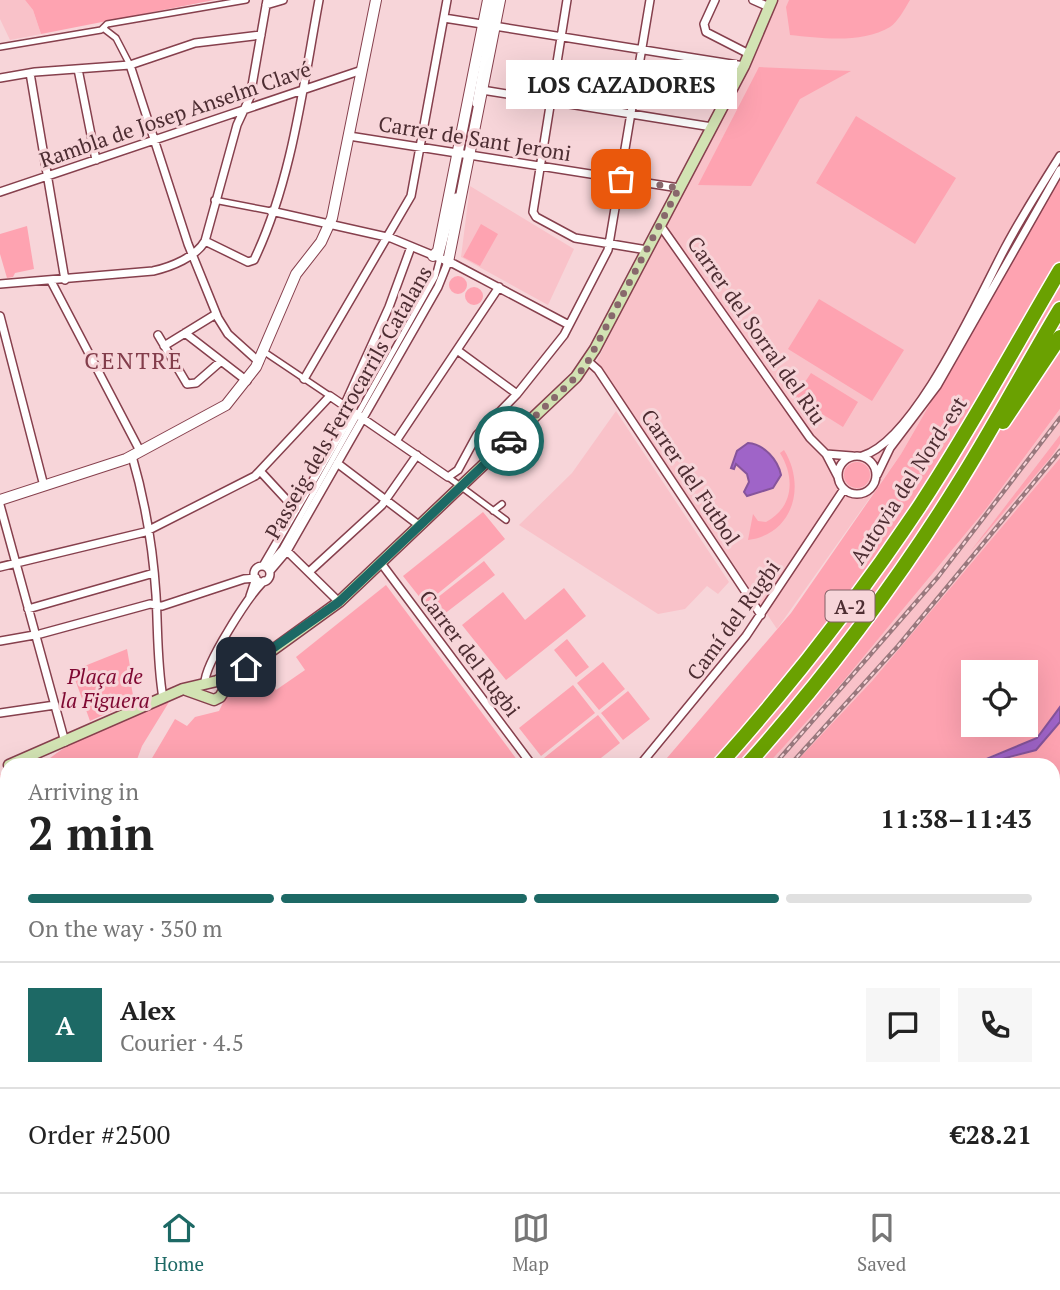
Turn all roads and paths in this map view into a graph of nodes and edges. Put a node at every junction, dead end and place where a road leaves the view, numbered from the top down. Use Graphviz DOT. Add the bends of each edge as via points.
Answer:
graph roads {
  1 [pos="246,0"];
  2 [pos="283,0"];
  3 [pos="319,0"];
  4 [pos="376,0"];
  5 [pos="447,0"];
  6 [pos="488,0"];
  7 [pos="494,0"];
  8 [pos="500,0"];
  9 [pos="567,0"];
  10 [pos="650,0"];
  11 [pos="715,0"];
  12 [pos="753,0"];
  13 [pos="267,2"];
  14 [pos="771,3"];
  15 [pos="444,18"];
  16 [pos="489,26"];
  17 [pos="103,28"];
  18 [pos="261,35"];
  19 [pos="561,37"];
  20 [pos="0,47"];
  21 [pos="642,50"];
  22 [pos="749,54"];
  23 [pos="130,65"];
  24 [pos="744,66"];
  25 [pos="78,69"];
  26 [pos="362,69"];
  27 [pos="30,73"];
  28 [pos="0,78"];
  29 [pos="302,90"];
  30 [pos="482,90"];
  31 [pos="551,101"];
  32 [pos="244,109"];
  33 [pos="631,114"];
  34 [pos="712,127"];
  35 [pos="349,136"];
  36 [pos="155,140"];
  37 [pos="420,147"];
  38 [pos="464,154"];
  39 [pos="1060,156"];
  40 [pos="96,160"];
  41 [pos="540,166"];
  42 [pos="1060,170"];
  43 [pos="49,176"];
  44 [pos="621,179"];
  45 [pos="679,188"];
  46 [pos="0,192"];
  47 [pos="214,200"];
  48 [pos="271,211"];
  49 [pos="330,223"];
  50 [pos="660,225"];
  51 [pos="387,237"];
  52 [pos="205,241"];
  53 [pos="610,244"];
  54 [pos="411,247"];
  55 [pos="647,250"];
  56 [pos="192,254"];
  57 [pos="441,259"];
  58 [pos="1060,268"];
  59 [pos="65,280"];
  60 [pos="51,281"];
  61 [pos="0,284"];
  62 [pos="499,288"];
  63 [pos="1060,309"];
  64 [pos="216,314"];
  65 [pos="0,316"];
  66 [pos="569,325"];
  67 [pos="185,333"];
  68 [pos="158,335"];
  69 [pos="1060,337"];
  70 [pos="164,346"];
  71 [pos="457,350"];
  72 [pos="263,351"];
  73 [pos="588,361"];
  74 [pos="220,362"];
  75 [pos="259,362"];
  76 [pos="304,379"];
  77 [pos="247,381"];
  78 [pos="517,394"];
  79 [pos="330,397"];
  80 [pos="344,406"];
  81 [pos="358,415"];
  82 [pos="396,441"];
  83 [pos="136,454"];
  84 [pos="826,454"];
  85 [pos="417,455"];
  86 [pos="853,456"];
  87 [pos="862,456"];
  88 [pos="337,463"];
  89 [pos="458,470"];
  90 [pos="260,471"];
  91 [pos="877,475"];
  92 [pos="963,476"];
  93 [pos="448,477"];
  94 [pos="472,477"];
  95 [pos="838,477"];
  96 [pos="44,486"];
  97 [pos="461,487"];
  98 [pos="844,489"];
  99 [pos="386,499"];
  100 [pos="0,502"];
  101 [pos="502,504"];
  102 [pos="296,510"];
  103 [pos="494,512"];
  104 [pos="506,520"];
  105 [pos="420,526"];
  106 [pos="149,529"];
  107 [pos="287,551"];
  108 [pos="16,563"];
  109 [pos="381,563"];
  110 [pos="0,567"];
  111 [pos="267,568"];
  112 [pos="309,572"];
  113 [pos="154,573"];
  114 [pos="260,580"];
  115 [pos="339,602"];
  116 [pos="156,605"];
  117 [pos="28,610"];
  118 [pos="761,615"];
  119 [pos="35,635"];
  120 [pos="0,641"];
  121 [pos="211,686"];
  122 [pos="163,698"];
  123 [pos="55,705"];
  124 [pos="0,713"];
  125 [pos="65,742"];
  126 [pos="25,758"];
  127 [pos="527,758"];
  128 [pos="646,758"];
  129 [pos="725,758"];
  130 [pos="753,758"];
  1 -- 17 [label="street" via="146,16"];
  2 -- 13 [label="street"];
  3 -- 29 [label="street"];
  4 -- 26 [label="street"];
  5 -- 15 [label="street"];
  6 -- 16 [label="street, Passeig dels Ferrocarrils Catalans"];
  7 -- 16 [label="street, Passeig dels Ferrocarrils Catalans"];
  8 -- 16 [label="street, Passeig dels Ferrocarrils Catalans"];
  9 -- 19 [label="street"];
  10 -- 21 [label="street"];
  11 -- 22 [label="street" via="704,26 706,32"];
  12 -- 14 [label="street"];
  13 -- 18 [label="street"];
  14 -- 22 [label="main road"];
  15 -- 16 [label="street"];
  15 -- 37 [label="street"];
  16 -- 19 [label="street"];
  16 -- 30 [label="street, Passeig dels Ferrocarrils Catalans"];
  16 -- 38 [label="street, Passeig dels Ferrocarrils Catalans"];
  17 -- 20 [label="street"];
  17 -- 23 [label="street" via="116,38"];
  18 -- 23 [label="street" via="208,40"];
  18 -- 32 [label="street"];
  19 -- 21 [label="street"];
  19 -- 31 [label="street"];
  21 -- 24 [label="street"];
  21 -- 33 [label="street"];
  22 -- 24 [label="main road"];
  23 -- 25 [label="street"];
  23 -- 36 [label="street"];
  24 -- 34 [label="main road"];
  25 -- 27 [label="street"];
  25 -- 40 [label="street"];
  26 -- 29 [label="street, Rambla de Josep Anselm Clavé"];
  26 -- 35 [label="street"];
  27 -- 28 [label="street"];
  27 -- 43 [label="street"];
  29 -- 32 [label="street, Rambla de Josep Anselm Clavé"];
  29 -- 48 [label="street"];
  30 -- 31 [label="street"];
  30 -- 38 [label="street, Passeig dels Ferrocarrils Catalans"];
  31 -- 33 [label="street"];
  31 -- 41 [label="street"];
  32 -- 36 [label="street, Rambla de Josep Anselm Clavé"];
  32 -- 47 [label="street"];
  33 -- 34 [label="street"];
  33 -- 44 [label="street"];
  34 -- 45 [label="main road"];
  35 -- 37 [label="street, Carrer de Sant Jeroni"];
  35 -- 49 [label="street"];
  36 -- 40 [label="street, Rambla de Josep Anselm Clavé"];
  36 -- 56 [label="street"];
  37 -- 38 [label="street, Carrer de Sant Jeroni"];
  37 -- 51 [label="street" via="411,195"];
  38 -- 41 [label="street, Carrer de Sant Jeroni"];
  38 -- 57 [label="street, Passeig dels Ferrocarrils Catalans"];
  38 -- 57 [label="street, Passeig dels Ferrocarrils Catalans" via="438,251"];
  39 -- 87 [label="street" via="923,397 889,440"];
  40 -- 43 [label="street, Rambla de Josep Anselm Clavé"];
  41 -- 44 [label="street, Carrer de Sant Jeroni"];
  41 -- 53 [label="street" via="536,218 575,238"];
  42 -- 91 [label="street" via="937,386 890,448"];
  43 -- 46 [label="street, Rambla de Josep Anselm Clavé"];
  43 -- 59 [label="street"];
  44 -- 45 [label="street, Carrer de Sant Jeroni"];
  44 -- 53 [label="street"];
  45 -- 50 [label="main road"];
  47 -- 48 [label="street"];
  47 -- 52 [label="street"];
  48 -- 49 [label="street"];
  48 -- 52 [label="street" via="254,260 246,261"];
  49 -- 51 [label="street"];
  49 -- 72 [label="street" via="296,274"];
  50 -- 55 [label="main road"];
  50 -- 84 [label="street, Carrer del Sorral del Riu" via="810,438"];
  51 -- 54 [label="street"];
  51 -- 76 [label="street"];
  52 -- 56 [label="street"];
  53 -- 55 [label="street"];
  53 -- 66 [label="street"];
  54 -- 57 [label="street"];
  54 -- 80 [label="street"];
  55 -- 73 [label="main road"];
  56 -- 59 [label="street" via="153,271"];
  56 -- 64 [label="street"];
  57 -- 62 [label="street"];
  57 -- 81 [label="street, Passeig dels Ferrocarrils Catalans" via="438,287"];
  58 -- 129 [label="highway, Autovia del Nord-est / A-2" via="949,458 884,558 798,674"];
  59 -- 60 [label="street"];
  60 -- 61 [label="street"];
  60 -- 83 [label="street"];
  62 -- 66 [label="street"];
  62 -- 71 [label="street"];
  63 -- 92 [label="highway, Autovia del Nord-est / A-2"];
  64 -- 67 [label="street"];
  64 -- 75 [label="street" via="228,334"];
  65 -- 96 [label="street"];
  66 -- 78 [label="street"];
  67 -- 70 [label="street"];
  67 -- 74 [label="street"];
  68 -- 70 [label="street"];
  69 -- 92 [label="highway"];
  70 -- 74 [label="street" via="189,384"];
  71 -- 78 [label="street"];
  71 -- 82 [label="street"];
  72 -- 75 [label="street"];
  72 -- 76 [label="street"];
  73 -- 94 [label="main road"];
  73 -- 118 [label="street, Carrer del Futbol"];
  74 -- 77 [label="street"];
  75 -- 77 [label="street"];
  76 -- 79 [label="street"];
  77 -- 83 [label="street" via="219,409"];
  78 -- 89 [label="street" via="477,435"];
  79 -- 80 [label="street"];
  79 -- 90 [label="street"];
  80 -- 81 [label="street"];
  81 -- 82 [label="street"];
  81 -- 88 [label="street, Passeig dels Ferrocarrils Catalans"];
  81 -- 102 [label="street, Passeig dels Ferrocarrils Catalans"];
  81 -- 111 [label="street, Passeig dels Ferrocarrils Catalans"];
  82 -- 85 [label="street"];
  83 -- 96 [label="street"];
  83 -- 106 [label="street"];
  84 -- 86 [label="street, Carrer del Sorral del Riu"];
  84 -- 95 [label="street, Carrer del Sorral del Riu"];
  85 -- 93 [label="street"];
  85 -- 99 [label="street"];
  86 -- 87 [label="street"];
  86 -- 95 [label="street" via="842,463"];
  87 -- 91 [label="street" via="873,463"];
  88 -- 99 [label="street"];
  88 -- 107 [label="street, Passeig dels Ferrocarrils Catalans"];
  89 -- 93 [label="street"];
  89 -- 94 [label="street"];
  90 -- 102 [label="street"];
  90 -- 106 [label="street"];
  91 -- 98 [label="street" via="874,485 863,493"];
  92 -- 130 [label="highway, Autovia del Nord-est / A-2" via="881,599"];
  93 -- 97 [label="street"];
  94 -- 97 [label="main road"];
  95 -- 98 [label="street"];
  96 -- 100 [label="street"];
  97 -- 103 [label="street"];
  97 -- 105 [label="main road"];
  98 -- 118 [label="street, Camí del Rugbi"];
  99 -- 105 [label="street"];
  99 -- 112 [label="street"];
  100 -- 108 [label="street"];
  101 -- 103 [label="street"];
  102 -- 111 [label="street, Passeig dels Ferrocarrils Catalans"];
  103 -- 104 [label="street"];
  105 -- 109 [label="main road"];
  106 -- 108 [label="street"];
  106 -- 113 [label="street"];
  107 -- 111 [label="street, Passeig dels Ferrocarrils Catalans"];
  107 -- 112 [label="street"];
  108 -- 110 [label="street"];
  108 -- 117 [label="street"];
  109 -- 115 [label="main road"];
  109 -- 127 [label="street, Carrer del Rugbi"];
  111 -- 114 [label="street"];
  111 -- 114 [label="street" via="256,569"];
  112 -- 115 [label="street"];
  113 -- 116 [label="street"];
  113 -- 117 [label="street"];
  114 -- 116 [label="street" via="244,579"];
  114 -- 121 [label="street" via="211,665"];
  115 -- 121 [label="main road" via="263,657"];
  116 -- 119 [label="street"];
  116 -- 122 [label="street"];
  117 -- 119 [label="street"];
  118 -- 128 [label="street, Camí del Rugbi"];
  119 -- 120 [label="street"];
  119 -- 123 [label="street"];
  121 -- 122 [label="main road" via="183,689"];
  122 -- 125 [label="main road"];
  123 -- 124 [label="street"];
  123 -- 125 [label="street"];
  125 -- 126 [label="main road"];
}
